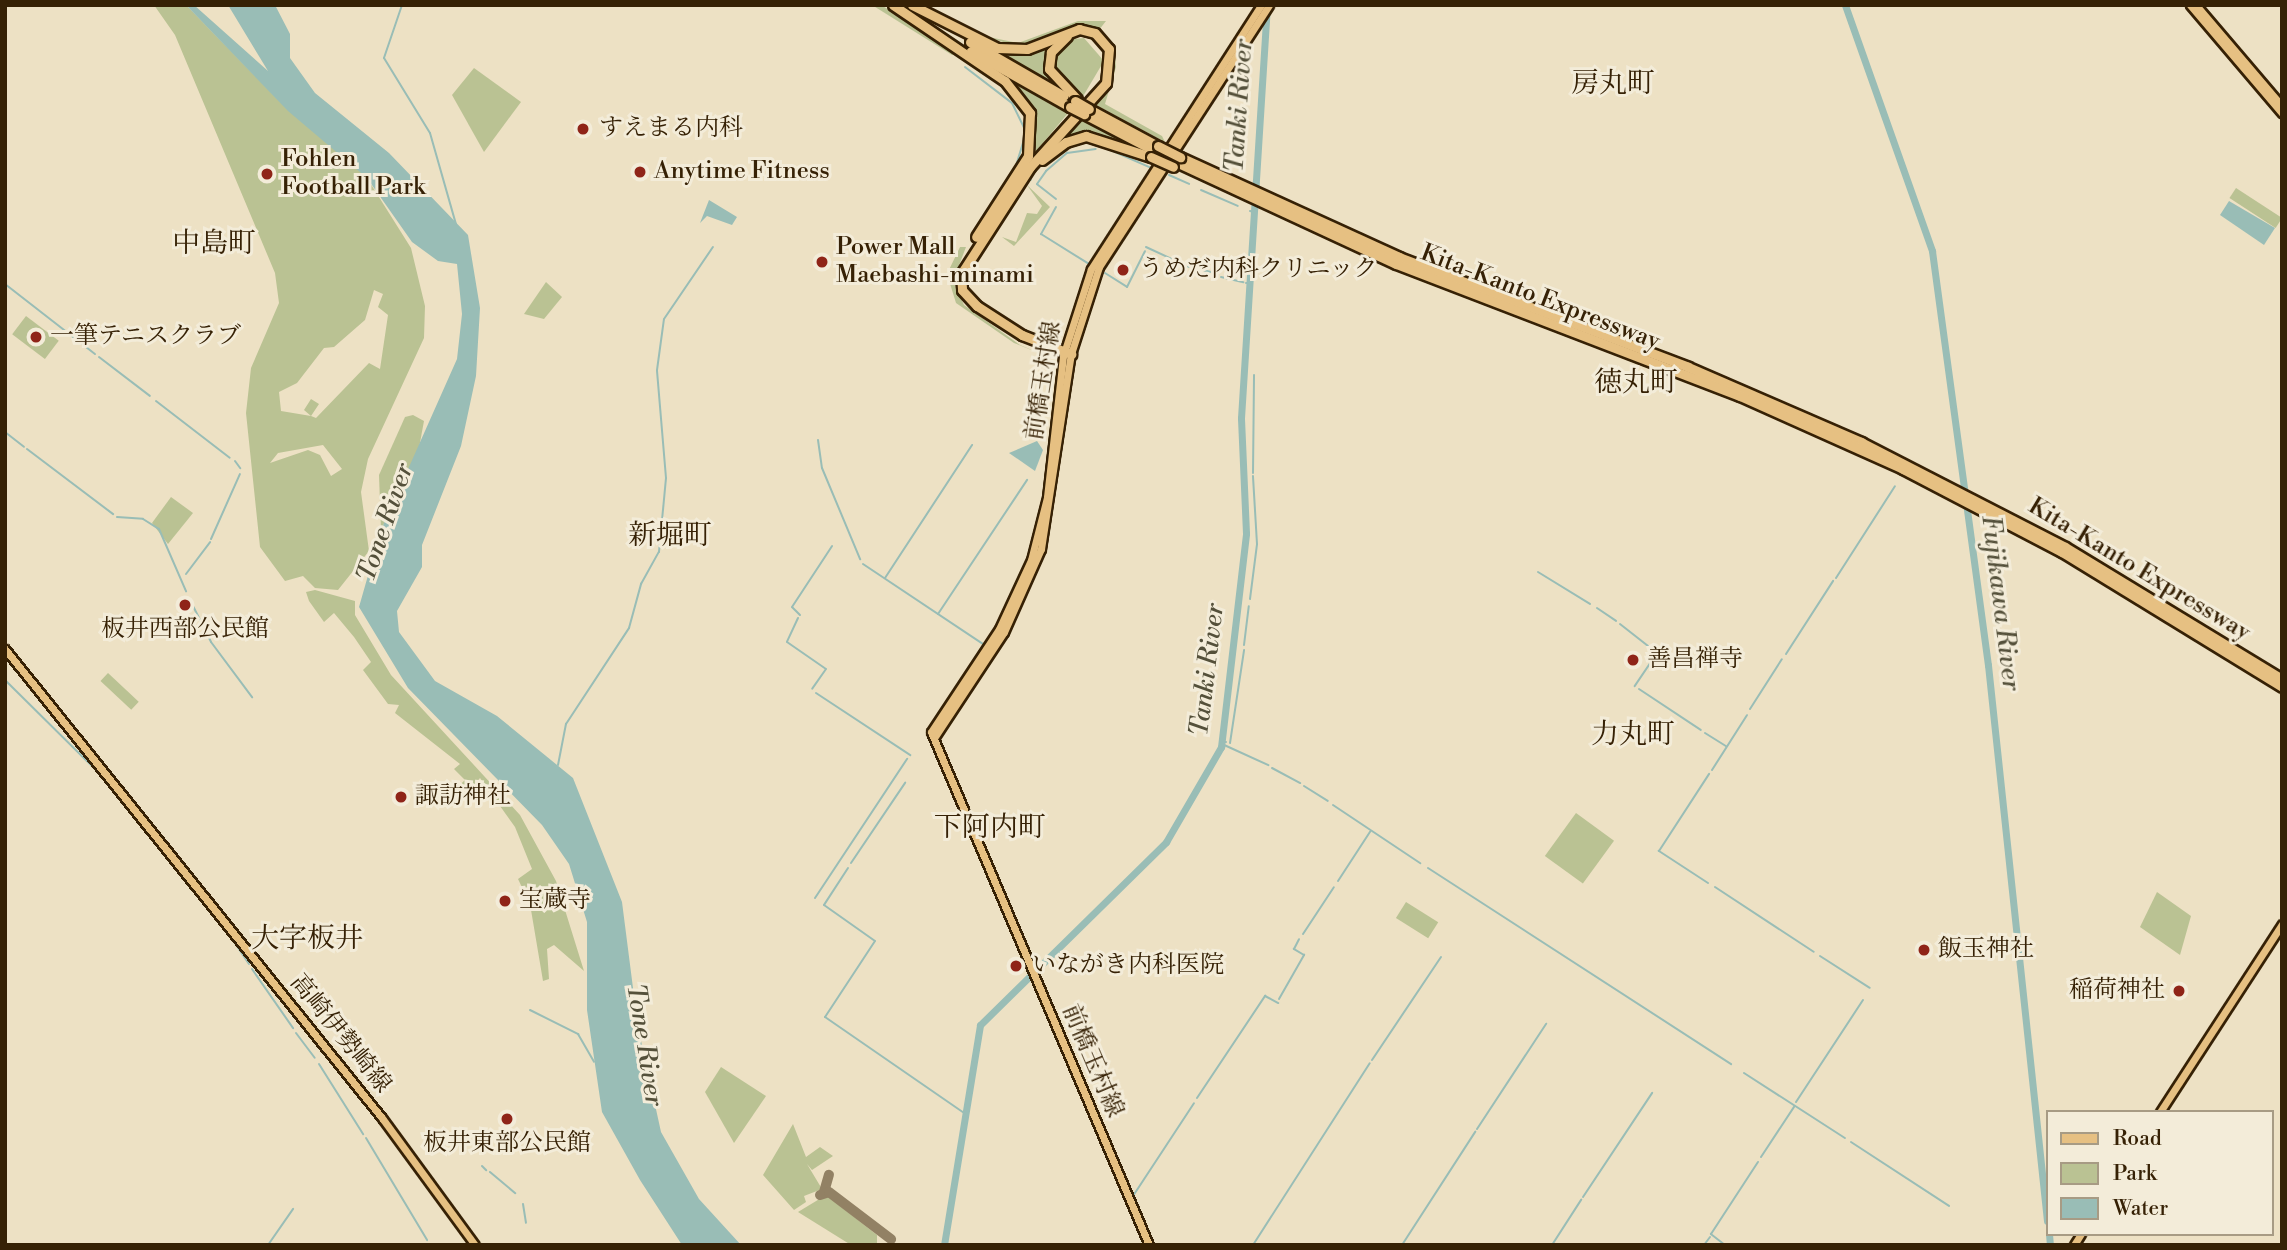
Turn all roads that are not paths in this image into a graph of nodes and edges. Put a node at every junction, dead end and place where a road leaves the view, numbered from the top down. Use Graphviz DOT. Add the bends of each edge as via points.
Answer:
graph roads {
  1 [pos="894,5"];
  2 [pos="910,5"];
  3 [pos="1269,5"];
  4 [pos="2190,5"];
  5 [pos="2196,5"];
  6 [pos="1259,8"];
  7 [pos="959,40"];
  8 [pos="976,50"];
  9 [pos="1074,102"];
  10 [pos="2282,106"];
  11 [pos="2282,113"];
  12 [pos="1155,151"];
  13 [pos="1016,183"];
  14 [pos="1066,353"];
  15 [pos="1977,503"];
  16 [pos="5,649"];
  17 [pos="2282,679"];
  18 [pos="2282,687"];
  19 [pos="2282,924"];
  20 [pos="2161,1110"];
  21 [pos="475,1245"];
  22 [pos="1149,1245"];
  1 -- 7 [label="highway"];
  2 -- 7 [label="highway"];
  3 -- 14 [label="main road, 前橋玉村線" via="1100,267"];
  4 -- 11 [label="main road"];
  5 -- 10 [label="main road"];
  6 -- 14 [label="main road, 前橋玉村線" via="1094,263"];
  7 -- 8 [label="highway"];
  7 -- 8 [label="highway"];
  8 -- 9 [label="highway"];
  8 -- 13 [label="highway" via="1013,87 1030,113 1031,148"];
  8 -- 13 [label="highway" via="1019,50 1085,29 1099,36 1111,54 1106,83"];
  9 -- 12 [label="highway, bridge"];
  9 -- 13 [label="highway" via="1054,80 1049,57 1062,38 1081,33 1105,48 1106,75"];
  12 -- 13 [label="highway" via="1107,138 1079,138 1053,149"];
  12 -- 15 [label="highway, Kita-Kanto Expressway, bridge" via="1456,288 1740,396"];
  13 -- 14 [label="highway" via="959,264 959,292 1020,340"];
  14 -- 22 [label="main road, 前橋玉村線" via="1050,516 1037,561 1004,632 932,735"];
  15 -- 17 [label="highway, Kita-Kanto Expressway"];
  15 -- 18 [label="highway, Kita-Kanto Expressway"];
  16 -- 21 [label="main road, 高崎伊勢崎線" via="383,1118"];
  19 -- 20 [label="main road"];
}
